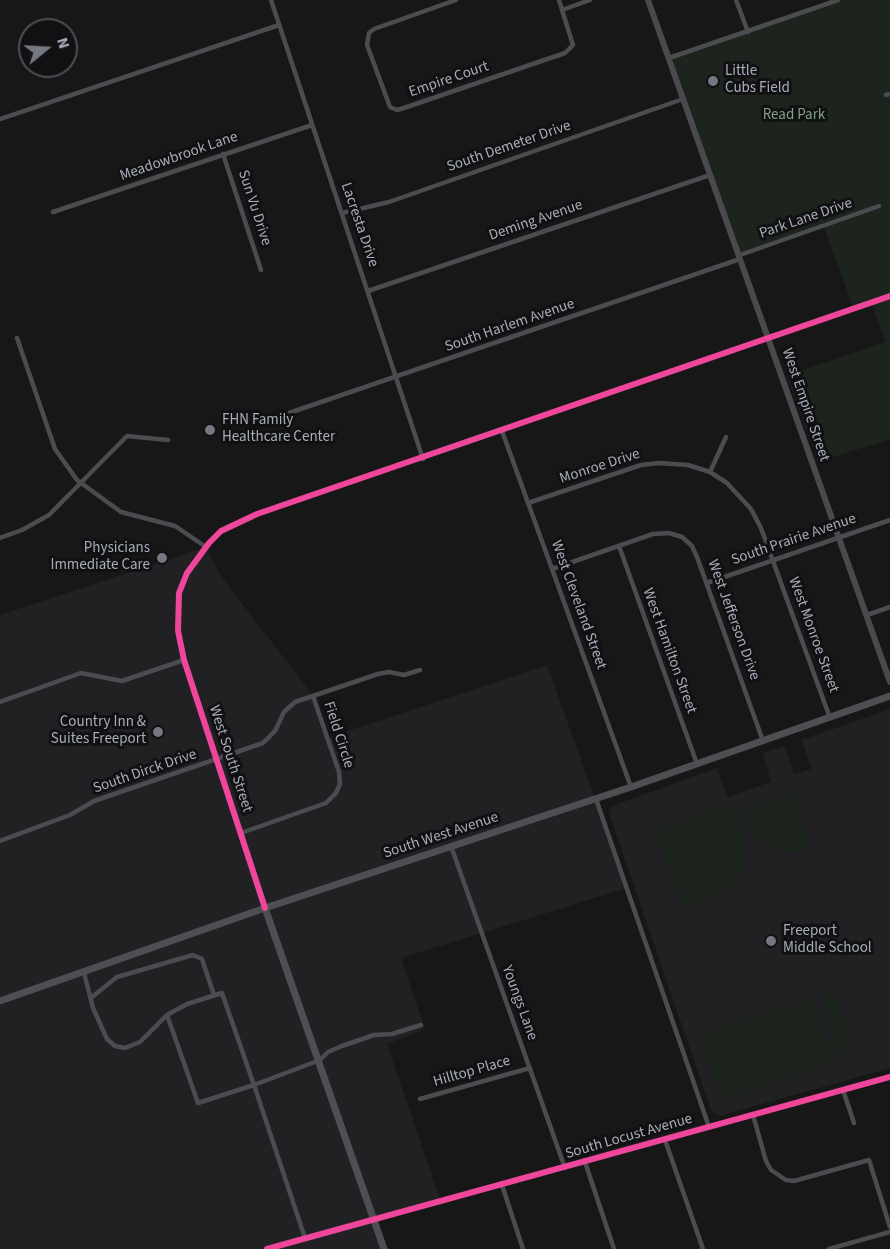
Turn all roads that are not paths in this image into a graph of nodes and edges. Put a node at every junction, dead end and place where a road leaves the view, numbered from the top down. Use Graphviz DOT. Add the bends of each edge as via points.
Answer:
graph roads {
  1 [pos="271,0"];
  2 [pos="456,0"];
  3 [pos="559,0"];
  4 [pos="590,0"];
  5 [pos="648,0"];
  6 [pos="736,0"];
  7 [pos="837,0"];
  8 [pos="820,3"];
  9 [pos="562,10"];
  10 [pos="279,25"];
  11 [pos="748,32"];
  12 [pos="669,58"];
  13 [pos="683,99"];
  14 [pos="0,119"];
  15 [pos="312,125"];
  16 [pos="223,154"];
  17 [pos="710,175"];
  18 [pos="879,206"];
  19 [pos="53,212"];
  20 [pos="342,213"];
  21 [pos="741,257"];
  22 [pos="261,270"];
  23 [pos="368,291"];
  24 [pos="890,296"];
  25 [pos="17,338"];
  26 [pos="770,339"];
  27 [pos="396,378"];
  28 [pos="286,414"];
  29 [pos="502,431"];
  30 [pos="726,437"];
  31 [pos="168,440"];
  32 [pos="423,459"];
  33 [pos="710,472"];
  34 [pos="81,484"];
  35 [pos="528,503"];
  36 [pos="890,520"];
  37 [pos="838,537"];
  38 [pos="0,538"];
  39 [pos="619,546"];
  40 [pos="206,547"];
  41 [pos="774,561"];
  42 [pos="552,569"];
  43 [pos="707,583"];
  44 [pos="890,607"];
  45 [pos="867,615"];
  46 [pos="184,660"];
  47 [pos="420,670"];
  48 [pos="890,682"];
  49 [pos="313,696"];
  50 [pos="890,696"];
  51 [pos="0,702"];
  52 [pos="830,718"];
  53 [pos="763,741"];
  54 [pos="218,759"];
  55 [pos="697,764"];
  56 [pos="631,787"];
  57 [pos="596,799"];
  58 [pos="241,833"];
  59 [pos="0,840"];
  60 [pos="451,846"];
  61 [pos="265,908"];
  62 [pos="84,973"];
  63 [pos="214,995"];
  64 [pos="92,998"];
  65 [pos="0,1001"];
  66 [pos="167,1015"];
  67 [pos="421,1025"];
  68 [pos="320,1060"];
  69 [pos="530,1068"];
  70 [pos="890,1077"];
  71 [pos="254,1085"];
  72 [pos="843,1090"];
  73 [pos="420,1099"];
  74 [pos="753,1115"];
  75 [pos="854,1123"];
  76 [pos="709,1127"];
  77 [pos="665,1140"];
  78 [pos="585,1162"];
  79 [pos="565,1168"];
  80 [pos="502,1185"];
  81 [pos="375,1219"];
  82 [pos="890,1227"];
  83 [pos="890,1232"];
  84 [pos="305,1238"];
  85 [pos="267,1249"];
  86 [pos="384,1249"];
  87 [pos="523,1249"];
  88 [pos="614,1249"];
  89 [pos="704,1249"];
  90 [pos="829,1249"];
  1 -- 10 [label="street, Lacresta Drive"];
  2 -- 9 [label="street, Empire Court" via="369,33 367,45 390,107 404,108 565,53 573,45"];
  3 -- 9 [label="street, Empire Court"];
  4 -- 9 [label="street"];
  5 -- 12 [label="main road, West Empire Street"];
  6 -- 11 [label="street"];
  7 -- 8 [label="street"];
  8 -- 11 [label="street"];
  10 -- 14 [label="street"];
  10 -- 15 [label="street, Lacresta Drive"];
  11 -- 12 [label="street"];
  12 -- 13 [label="main road, West Empire Street"];
  13 -- 17 [label="main road, West Empire Street"];
  13 -- 20 [label="street, South Demeter Drive" via="389,202"];
  15 -- 16 [label="street, Meadowbrook Lane"];
  15 -- 20 [label="street, Lacresta Drive"];
  16 -- 19 [label="street, Meadowbrook Lane"];
  16 -- 22 [label="street, Sun Vu Drive"];
  17 -- 21 [label="main road, West Empire Street"];
  17 -- 23 [label="street, Deming Avenue"];
  18 -- 21 [label="street, Park Lane Drive"];
  20 -- 23 [label="street, Lacresta Drive"];
  21 -- 26 [label="main road, West Empire Street"];
  21 -- 27 [label="street, South Harlem Avenue"];
  23 -- 27 [label="street, Lacresta Drive"];
  24 -- 26 [label="street"];
  25 -- 34 [label="street" via="55,449"];
  26 -- 29 [label="street"];
  26 -- 37 [label="main road, West Empire Street"];
  27 -- 28 [label="street, South Harlem Avenue"];
  27 -- 32 [label="street, Lacresta Drive"];
  29 -- 32 [label="street"];
  29 -- 35 [label="street, West Cleveland Street"];
  30 -- 33 [label="street"];
  31 -- 34 [label="street" via="127,436"];
  32 -- 40 [label="street" via="238,521"];
  33 -- 35 [label="street, Monroe Drive" via="675,463 641,465"];
  33 -- 41 [label="street, Monroe Drive" via="739,494 751,509"];
  34 -- 38 [label="street" via="49,515"];
  34 -- 40 [label="street" via="121,512 175,526"];
  35 -- 42 [label="street, West Cleveland Street"];
  36 -- 37 [label="street, South Prairie Avenue"];
  37 -- 41 [label="street, South Prairie Avenue"];
  37 -- 45 [label="main road, West Empire Street"];
  39 -- 42 [label="street, West Jefferson Drive"];
  39 -- 43 [label="street, West Jefferson Drive" via="653,534 682,537 692,546"];
  39 -- 55 [label="street, West Hamilton Street"];
  40 -- 46 [label="street, West South Street" via="187,573 180,593 176,615"];
  41 -- 43 [label="street, South Prairie Avenue"];
  41 -- 52 [label="street, West Monroe Street"];
  42 -- 56 [label="street, West Cleveland Street"];
  43 -- 53 [label="street, West Jefferson Drive"];
  44 -- 45 [label="street"];
  45 -- 48 [label="main road, West Empire Street"];
  46 -- 51 [label="street" via="122,681 81,673"];
  46 -- 54 [label="street, West South Street"];
  47 -- 49 [label="street, South Dirck Drive" via="404,675 378,674"];
  49 -- 54 [label="street, South Dirck Drive" via="284,712 275,731 262,743"];
  49 -- 58 [label="street, Field Circle" via="339,772 340,784 332,800"];
  50 -- 52 [label="main road, South West Avenue"];
  52 -- 53 [label="main road, South West Avenue"];
  53 -- 55 [label="main road, South West Avenue"];
  54 -- 58 [label="street, West South Street"];
  54 -- 59 [label="street, South Dirck Drive" via="94,801 70,815"];
  55 -- 56 [label="main road, South West Avenue"];
  56 -- 57 [label="main road, South West Avenue"];
  57 -- 60 [label="main road, South West Avenue"];
  57 -- 76 [label="street"];
  58 -- 61 [label="street, West South Street"];
  60 -- 61 [label="main road, South West Avenue"];
  60 -- 69 [label="street, Youngs Lane"];
  61 -- 62 [label="main road, South West Avenue"];
  61 -- 68 [label="main road, West South Street"];
  62 -- 64 [label="street"];
  62 -- 65 [label="main road, South West Avenue"];
  63 -- 64 [label="street" via="202,959 193,955 117,977"];
  63 -- 66 [label="street"];
  63 -- 71 [label="street" via="222,993"];
  64 -- 66 [label="street" via="107,1039 115,1046 125,1048 140,1042"];
  66 -- 71 [label="street" via="198,1103"];
  67 -- 68 [label="street" via="342,1046"];
  68 -- 71 [label="street"];
  68 -- 81 [label="main road, West South Street"];
  69 -- 73 [label="street, Hilltop Place"];
  69 -- 79 [label="street, Youngs Lane"];
  70 -- 72 [label="street, South Locust Avenue"];
  71 -- 84 [label="street"];
  72 -- 74 [label="street, South Locust Avenue"];
  72 -- 75 [label="street"];
  74 -- 76 [label="street, South Locust Avenue"];
  74 -- 82 [label="street" via="766,1161 771,1170 786,1180 868,1160"];
  76 -- 77 [label="street, South Locust Avenue"];
  77 -- 78 [label="street, South Locust Avenue"];
  77 -- 89 [label="street"];
  78 -- 79 [label="street, South Locust Avenue"];
  78 -- 88 [label="street"];
  79 -- 80 [label="street, South Locust Avenue"];
  80 -- 81 [label="street, South Locust Avenue"];
  80 -- 87 [label="street"];
  81 -- 84 [label="street, South Locust Avenue"];
  81 -- 86 [label="main road, West South Street"];
  83 -- 90 [label="street"];
  84 -- 85 [label="street, South Locust Avenue"];
}
